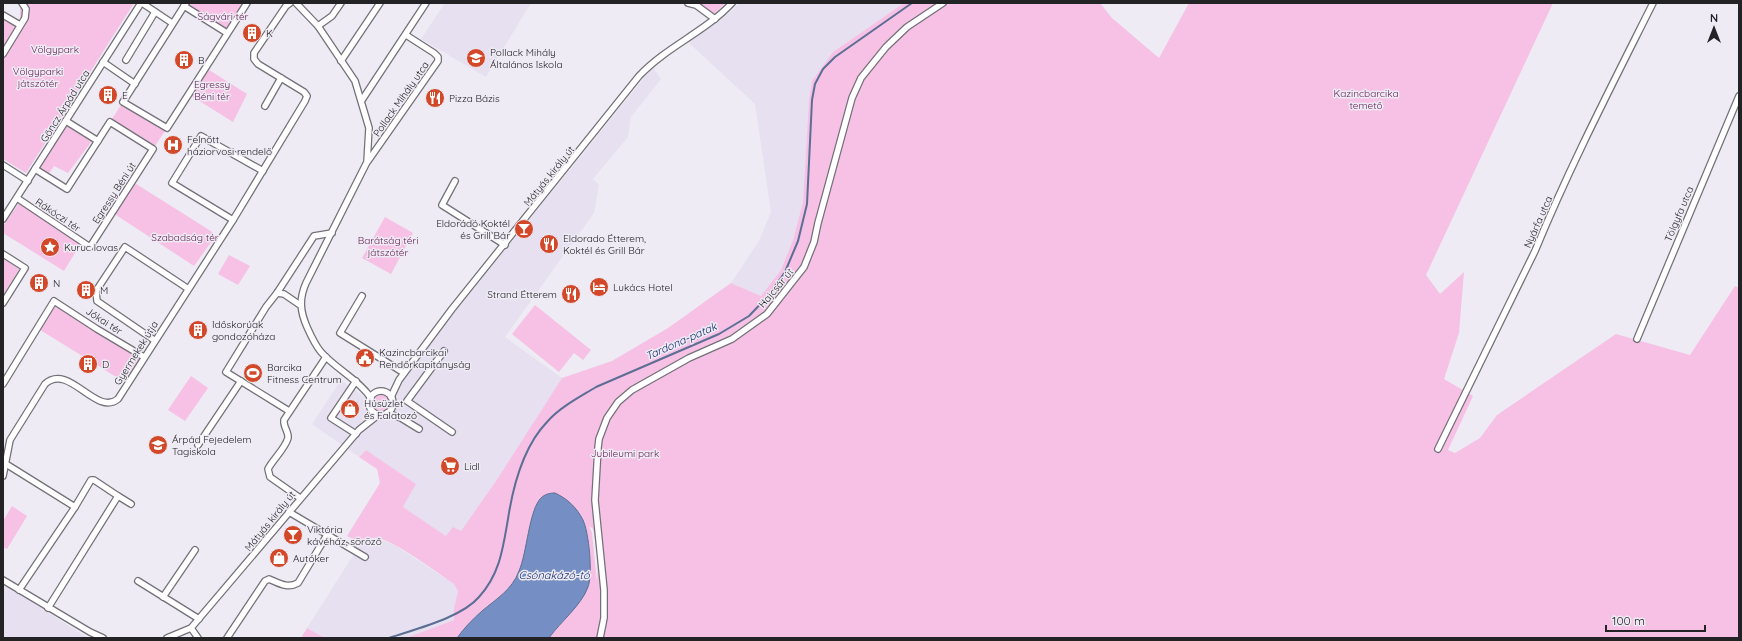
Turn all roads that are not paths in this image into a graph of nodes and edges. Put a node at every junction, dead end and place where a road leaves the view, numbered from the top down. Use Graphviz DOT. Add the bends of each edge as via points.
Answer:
graph roads {
  1 [pos="22,3"];
  2 [pos="141,3"];
  3 [pos="290,3"];
  4 [pos="296,3"];
  5 [pos="340,3"];
  6 [pos="380,3"];
  7 [pos="426,3"];
  8 [pos="688,3"];
  9 [pos="732,3"];
  10 [pos="943,3"];
  11 [pos="1653,3"];
  12 [pos="245,4"];
  13 [pos="185,5"];
  14 [pos="155,12"];
  15 [pos="3,15"];
  16 [pos="715,19"];
  17 [pos="172,23"];
  18 [pos="20,24"];
  19 [pos="318,26"];
  20 [pos="227,33"];
  21 [pos="406,35"];
  22 [pos="3,54"];
  23 [pos="126,60"];
  24 [pos="341,61"];
  25 [pos="103,62"];
  26 [pos="281,78"];
  27 [pos="135,84"];
  28 [pos="1739,96"];
  29 [pos="362,100"];
  30 [pos="265,106"];
  31 [pos="66,121"];
  32 [pos="98,141"];
  33 [pos="367,162"];
  34 [pos="3,165"];
  35 [pos="35,169"];
  36 [pos="263,171"];
  37 [pos="28,181"];
  38 [pos="455,181"];
  39 [pos="17,198"];
  40 [pos="3,219"];
  41 [pos="233,220"];
  42 [pos="332,233"];
  43 [pos="505,245"];
  44 [pos="90,247"];
  45 [pos="3,254"];
  46 [pos="187,288"];
  47 [pos="277,293"];
  48 [pos="362,296"];
  49 [pos="3,303"];
  50 [pos="300,305"];
  51 [pos="1637,339"];
  52 [pos="154,340"];
  53 [pos="444,351"];
  54 [pos="144,356"];
  55 [pos="326,357"];
  56 [pos="404,373"];
  57 [pos="398,380"];
  58 [pos="240,381"];
  59 [pos="356,381"];
  60 [pos="3,384"];
  61 [pos="378,394"];
  62 [pos="391,397"];
  63 [pos="393,405"];
  64 [pos="289,411"];
  65 [pos="374,411"];
  66 [pos="387,413"];
  67 [pos="401,418"];
  68 [pos="363,425"];
  69 [pos="419,429"];
  70 [pos="452,432"];
  71 [pos="356,434"];
  72 [pos="198,445"];
  73 [pos="1438,449"];
  74 [pos="6,464"];
  75 [pos="3,476"];
  76 [pos="118,496"];
  77 [pos="300,498"];
  78 [pos="132,504"];
  79 [pos="75,507"];
  80 [pos="289,512"];
  81 [pos="327,535"];
  82 [pos="195,550"];
  83 [pos="365,557"];
  84 [pos="3,580"];
  85 [pos="138,581"];
  86 [pos="19,590"];
  87 [pos="163,597"];
  88 [pos="48,608"];
  89 [pos="198,619"];
  90 [pos="191,628"];
  91 [pos="103,638"];
  92 [pos="167,638"];
  93 [pos="198,638"];
  94 [pos="227,638"];
  95 [pos="600,638"];
  1 -- 18 [label="street" via="26,14"];
  2 -- 14 [label="street"];
  2 -- 25 [label="street, Göncz Árpád utca"];
  3 -- 26 [label="street" via="254,53 254,59 258,64"];
  4 -- 19 [label="street, Pollack Mihály utca"];
  5 -- 19 [label="street" via="332,16"];
  6 -- 24 [label="street"];
  7 -- 21 [label="street"];
  8 -- 16 [label="street" via="696,5"];
  9 -- 16 [label="street, Mátyás király út"];
  10 -- 95 [label="street, Hajcsár út" via="907,26 861,78 852,98 814,242 804,267 776,304 759,321 732,339 674,365 632,390 618,402 607,418 599,439 595,500 604,590 604,618"];
  11 -- 73 [label="street, Nyárfa utca"];
  12 -- 20 [label="street"];
  13 -- 17 [label="street"];
  13 -- 20 [label="street"];
  14 -- 17 [label="street"];
  14 -- 23 [label="street"];
  15 -- 18 [label="street"];
  16 -- 43 [label="street, Mátyás király út" via="650,65"];
  17 -- 27 [label="street"];
  18 -- 22 [label="street"];
  19 -- 24 [label="street, Pollack Mihály utca"];
  20 -- 27 [label="street" via="167,128 123,102"];
  21 -- 29 [label="street"];
  21 -- 33 [label="street, Pollack Mihály utca" via="434,53 438,57 438,62"];
  24 -- 29 [label="street, Pollack Mihály utca" via="355,81"];
  25 -- 27 [label="street"];
  25 -- 31 [label="street, Göncz Árpád utca"];
  26 -- 30 [label="street"];
  26 -- 36 [label="street" via="307,96"];
  28 -- 51 [label="street, Tölgyfa utca"];
  29 -- 33 [label="street, Pollack Mihály utca" via="369,128"];
  31 -- 32 [label="street"];
  31 -- 35 [label="street, Göncz Árpád utca"];
  32 -- 35 [label="street" via="67,189"];
  32 -- 44 [label="street, Egressy Béni út" via="110,122 153,149"];
  33 -- 42 [label="street, Pollack Mihály utca"];
  34 -- 37 [label="street"];
  35 -- 37 [label="street, Göncz Árpád utca"];
  36 -- 41 [label="street, Gyermekek útja"];
  36 -- 41 [label="street" via="201,136 172,184"];
  37 -- 39 [label="street, Göncz Árpád utca"];
  38 -- 43 [label="street" via="442,205"];
  39 -- 40 [label="street, Göncz Árpád utca"];
  39 -- 44 [label="street, Rákóczi tér"];
  41 -- 46 [label="street, Gyermekek útja"];
  42 -- 47 [label="street" via="314,236"];
  42 -- 50 [label="street, Pollack Mihály utca" via="305,284"];
  43 -- 56 [label="street, Mátyás király út"];
  45 -- 49 [label="street" via="25,268"];
  46 -- 52 [label="street, Gyermekek útja"];
  46 -- 52 [label="street" via="125,247 96,291 97,301"];
  47 -- 50 [label="street" via="284,294"];
  47 -- 58 [label="street" via="226,372"];
  48 -- 56 [label="street" via="340,333"];
  50 -- 55 [label="street" via="311,336"];
  52 -- 54 [label="street, Gyermekek útja"];
  53 -- 70 [label="street" via="406,401"];
  54 -- 60 [label="street, Jókai tér" via="54,301"];
  54 -- 74 [label="street, Gyermekek útja" via="115,401 98,400 63,379 48,381 10,440"];
  55 -- 59 [label="street"];
  55 -- 64 [label="street"];
  56 -- 57 [label="street, Mátyás király út"];
  57 -- 61 [label="street, Mátyás király út"];
  57 -- 62 [label="street, Mátyás király út"];
  58 -- 64 [label="street"];
  58 -- 72 [label="street"];
  59 -- 61 [label="street" via="365,389"];
  59 -- 71 [label="street" via="331,418"];
  61 -- 62 [label="street"];
  61 -- 65 [label="street" via="370,404"];
  62 -- 63 [label="street"];
  63 -- 66 [label="street"];
  63 -- 67 [label="street"];
  64 -- 77 [label="street" via="283,424 287,440 269,466 268,474"];
  65 -- 66 [label="street"];
  65 -- 68 [label="street"];
  65 -- 68 [label="street"];
  66 -- 67 [label="street"];
  67 -- 69 [label="street"];
  68 -- 71 [label="street, Mátyás király út"];
  71 -- 77 [label="street, Mátyás király út"];
  74 -- 75 [label="street"];
  74 -- 79 [label="street"];
  76 -- 78 [label="street"];
  76 -- 79 [label="street" via="91,480"];
  76 -- 88 [label="street"];
  77 -- 80 [label="street, Mátyás király út"];
  79 -- 86 [label="street"];
  80 -- 81 [label="street"];
  80 -- 89 [label="street, Mátyás király út"];
  81 -- 83 [label="street"];
  81 -- 94 [label="street" via="298,583 286,586 269,579 265,580"];
  82 -- 87 [label="street"];
  84 -- 86 [label="street"];
  85 -- 87 [label="street"];
  86 -- 88 [label="street"];
  87 -- 89 [label="street"];
  88 -- 91 [label="street"];
  89 -- 90 [label="street, Mátyás király út"];
  90 -- 92 [label="street, Mátyás király út"];
  90 -- 93 [label="street"];
}
